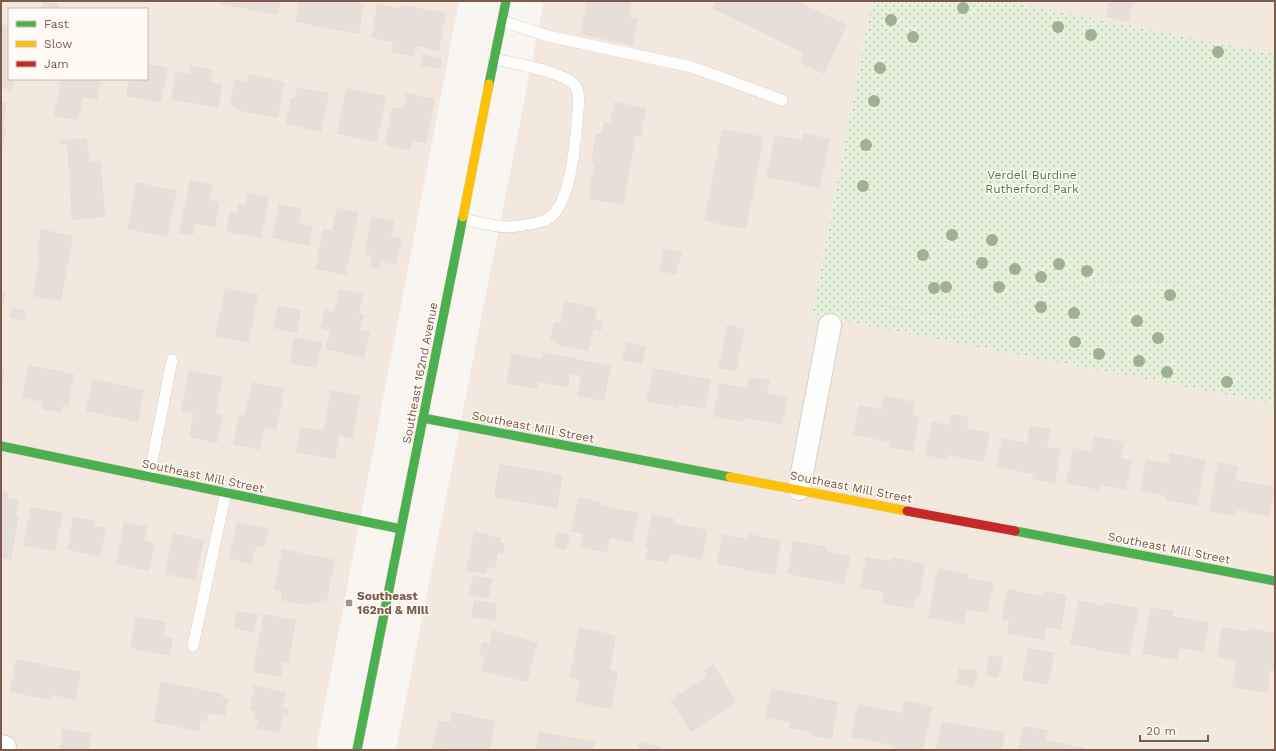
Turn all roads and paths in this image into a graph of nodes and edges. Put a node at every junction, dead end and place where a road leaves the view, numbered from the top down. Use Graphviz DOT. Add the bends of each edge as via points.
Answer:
graph roads {
  1 [pos="506,1"];
  2 [pos="502,21"];
  3 [pos="494,59"];
  4 [pos="782,100"];
  5 [pos="463,219"];
  6 [pos="1275,304"];
  7 [pos="830,325"];
  8 [pos="172,360"];
  9 [pos="423,418"];
  10 [pos="1,446"];
  11 [pos="149,477"];
  12 [pos="799,489"];
  13 [pos="226,492"];
  14 [pos="401,529"];
  15 [pos="1275,581"];
  16 [pos="193,646"];
  17 [pos="357,750"];
  1 -- 2 [label="street, Southeast 162nd Avenue"];
  2 -- 3 [label="street, Southeast 162nd Avenue"];
  2 -- 4 [label="lane" via="548,36 692,67"];
  3 -- 5 [label="street, Southeast 162nd Avenue"];
  3 -- 5 [label="lane" via="566,78 576,86 579,99 570,180 561,205 549,218 507,227"];
  5 -- 9 [label="street, Southeast 162nd Avenue"];
  6 -- 7 [label="path" via="1172,282 1093,282 971,316 955,317 858,302 844,304 834,313"];
  7 -- 12 [label="street"];
  8 -- 11 [label="lane"];
  9 -- 12 [label="street, Southeast Mill Street"];
  9 -- 14 [label="street, Southeast 162nd Avenue"];
  10 -- 11 [label="street, Southeast Mill Street"];
  11 -- 13 [label="street, Southeast Mill Street"];
  12 -- 15 [label="street, Southeast Mill Street"];
  13 -- 14 [label="street, Southeast Mill Street"];
  13 -- 16 [label="lane"];
  14 -- 17 [label="street, Southeast 162nd Avenue"];
}
